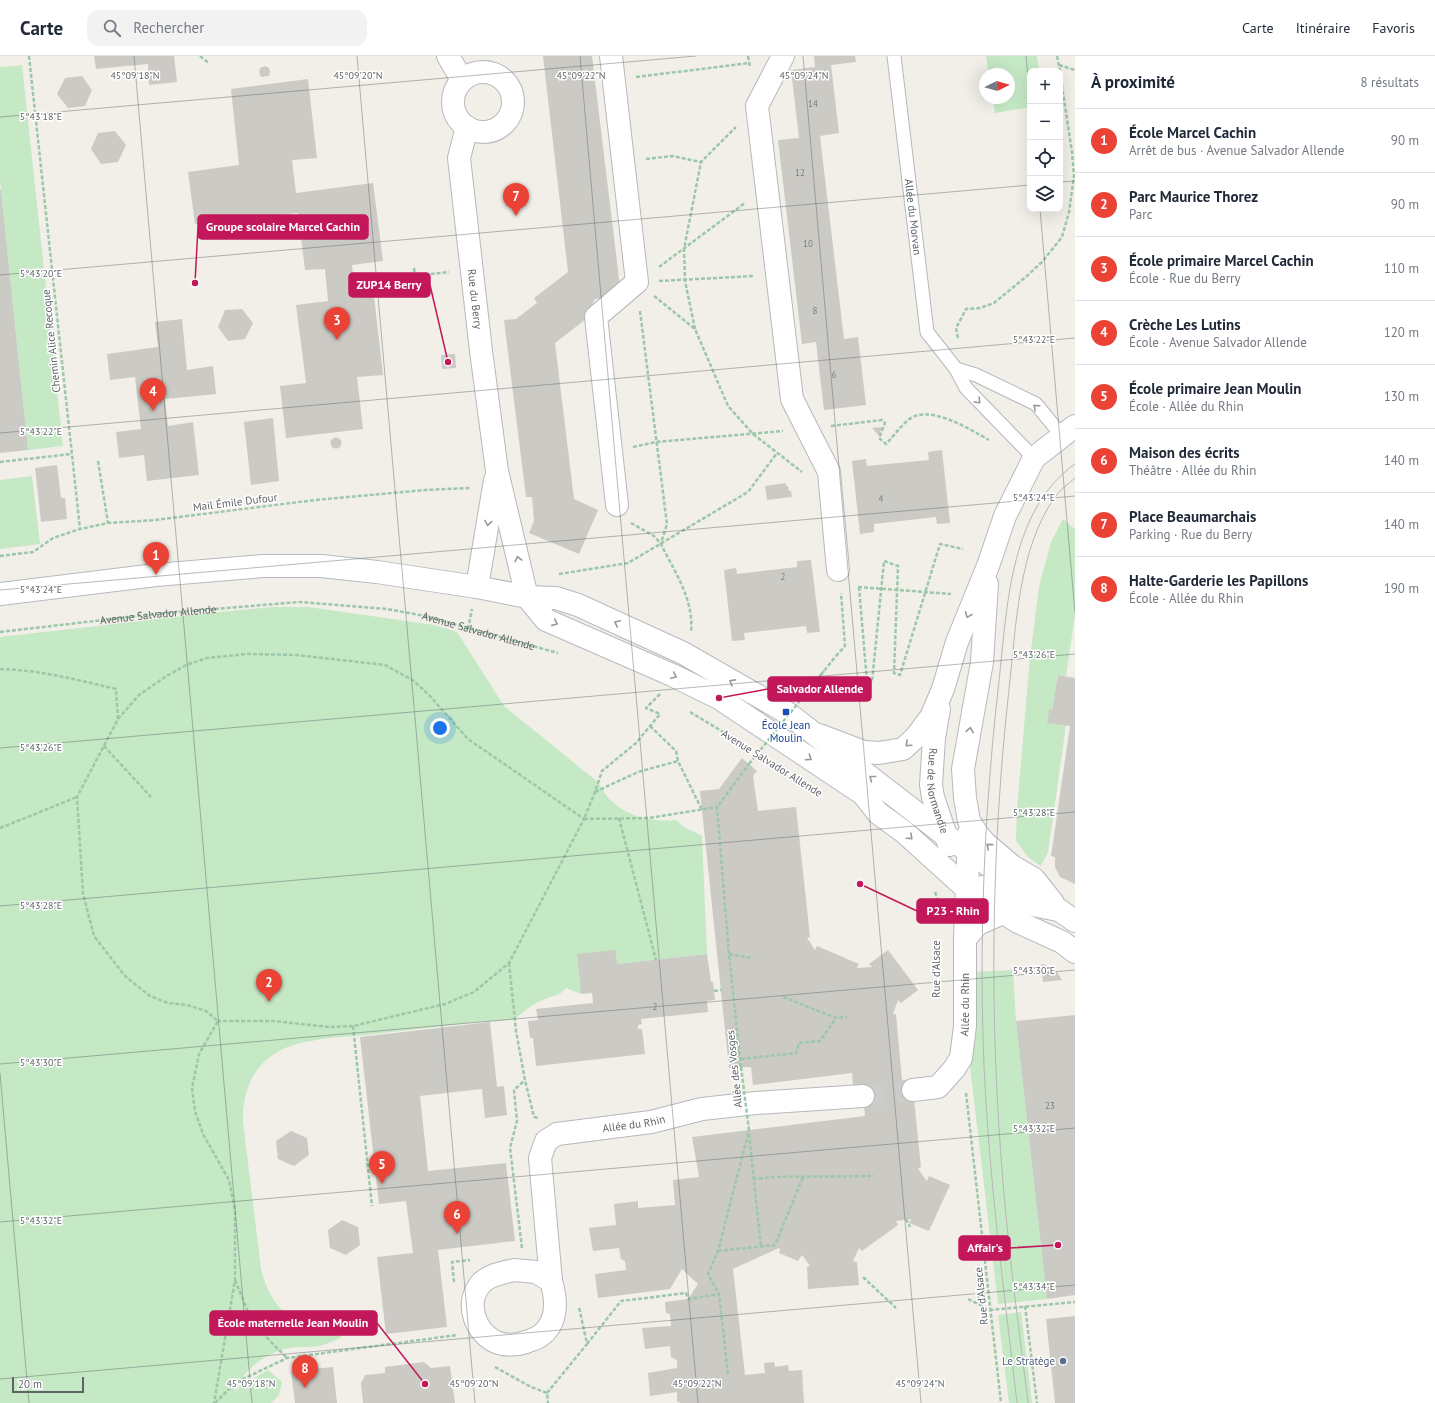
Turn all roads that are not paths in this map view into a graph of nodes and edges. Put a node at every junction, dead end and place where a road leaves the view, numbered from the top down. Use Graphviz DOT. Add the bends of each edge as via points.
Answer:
graph roads {
  1 [pos="448,56"];
  2 [pos="611,56"];
  3 [pos="894,56"];
  4 [pos="782,58"];
  5 [pos="492,64"];
  6 [pos="462,80"];
  7 [pos="467,127"];
  8 [pos="956,369"];
  9 [pos="1068,431"];
  10 [pos="1034,458"];
  11 [pos="497,471"];
  12 [pos="617,505"];
  13 [pos="988,566"];
  14 [pos="838,570"];
  15 [pos="477,587"];
  16 [pos="0,594"];
  17 [pos="527,597"];
  18 [pos="943,689"];
  19 [pos="813,732"];
  20 [pos="963,769"];
  21 [pos="863,794"];
  22 [pos="933,798"];
  23 [pos="904,803"];
  24 [pos="969,821"];
  25 [pos="945,835"];
  26 [pos="968,851"];
  27 [pos="966,889"];
  28 [pos="1003,914"];
  29 [pos="1067,916"];
  30 [pos="965,939"];
  31 [pos="1075,952"];
  32 [pos="913,1090"];
  33 [pos="863,1096"];
  34 [pos="551,1281"];
  1 -- 6 [label="street"];
  2 -- 12 [label="street" via="637,282 596,317"];
  3 -- 8 [label="lane, Allée du Morvan" via="928,332"];
  4 -- 14 [label="street" via="757,106 792,399 828,472"];
  5 -- 6 [label="street"];
  5 -- 7 [label="street" via="511,90 511,113 503,125 494,130 476,131"];
  6 -- 7 [label="street" via="456,88 453,106 460,121"];
  7 -- 11 [label="street, Rue du Berry" via="459,158 460,172"];
  9 -- 8 [label="lane, one-way" via="1036,404 976,375"];
  8 -- 10 [label="lane, Allée du Morvan, one-way" via="966,388"];
  9 -- 10 [label="street, Rue de Normandie"];
  10 -- 13 [label="street, Rue de Normandie" via="1005,516"];
  11 -- 15 [label="street, Rue du Berry, one-way"];
  17 -- 11 [label="street, Rue du Berry, one-way"];
  13 -- 18 [label="street, Rue de Normandie, one-way" via="957,642"];
  20 -- 13 [label="street, Rue de Normandie, one-way" via="982,662"];
  15 -- 16 [label="street" via="321,566 263,566 156,575"];
  15 -- 17 [label="street"];
  19 -- 17 [label="street, one-way" via="786,712 683,653 578,605 556,598"];
  17 -- 21 [label="street, Avenue Salvador Allende, one-way" via="546,620 719,698"];
  18 -- 19 [label="street, Rue de Normandie, one-way" via="931,717 916,737 902,749 879,753 864,752"];
  18 -- 22 [label="street, Rue de Normandie" via="934,738 931,786"];
  23 -- 19 [label="street, one-way"];
  20 -- 22 [label="street, Avenue Salvador Allende" via="944,792"];
  20 -- 24 [label="street"];
  21 -- 23 [label="street, Avenue Salvador Allende" via="888,802"];
  21 -- 27 [label="street, Avenue Salvador Allende, one-way" via="878,813 904,832"];
  22 -- 23 [label="street, Avenue Salvador Allende" via="921,804"];
  22 -- 25 [label="street, Rue de Normandie"];
  23 -- 25 [label="street"];
  24 -- 26 [label="street, Allée du Rhin"];
  29 -- 24 [label="street, one-way" via="1034,879 1012,866 985,843"];
  25 -- 26 [label="street"];
  25 -- 27 [label="street, Rue de Normandie"];
  26 -- 27 [label="street, Allée du Rhin"];
  26 -- 29 [label="street"];
  27 -- 28 [label="street, Avenue Salvador Allende"];
  27 -- 29 [label="street" via="984,887"];
  27 -- 30 [label="street, Allée du Rhin"];
  28 -- 30 [label="street" via="978,924"];
  28 -- 31 [label="street, Avenue Salvador Allende" via="1062,942"];
  30 -- 32 [label="street, Allée du Rhin" via="965,1026 961,1058 938,1087"];
  33 -- 34 [label="street, Allée du Rhin" via="702,1109 651,1122 557,1134 546,1141 540,1158"];
}
